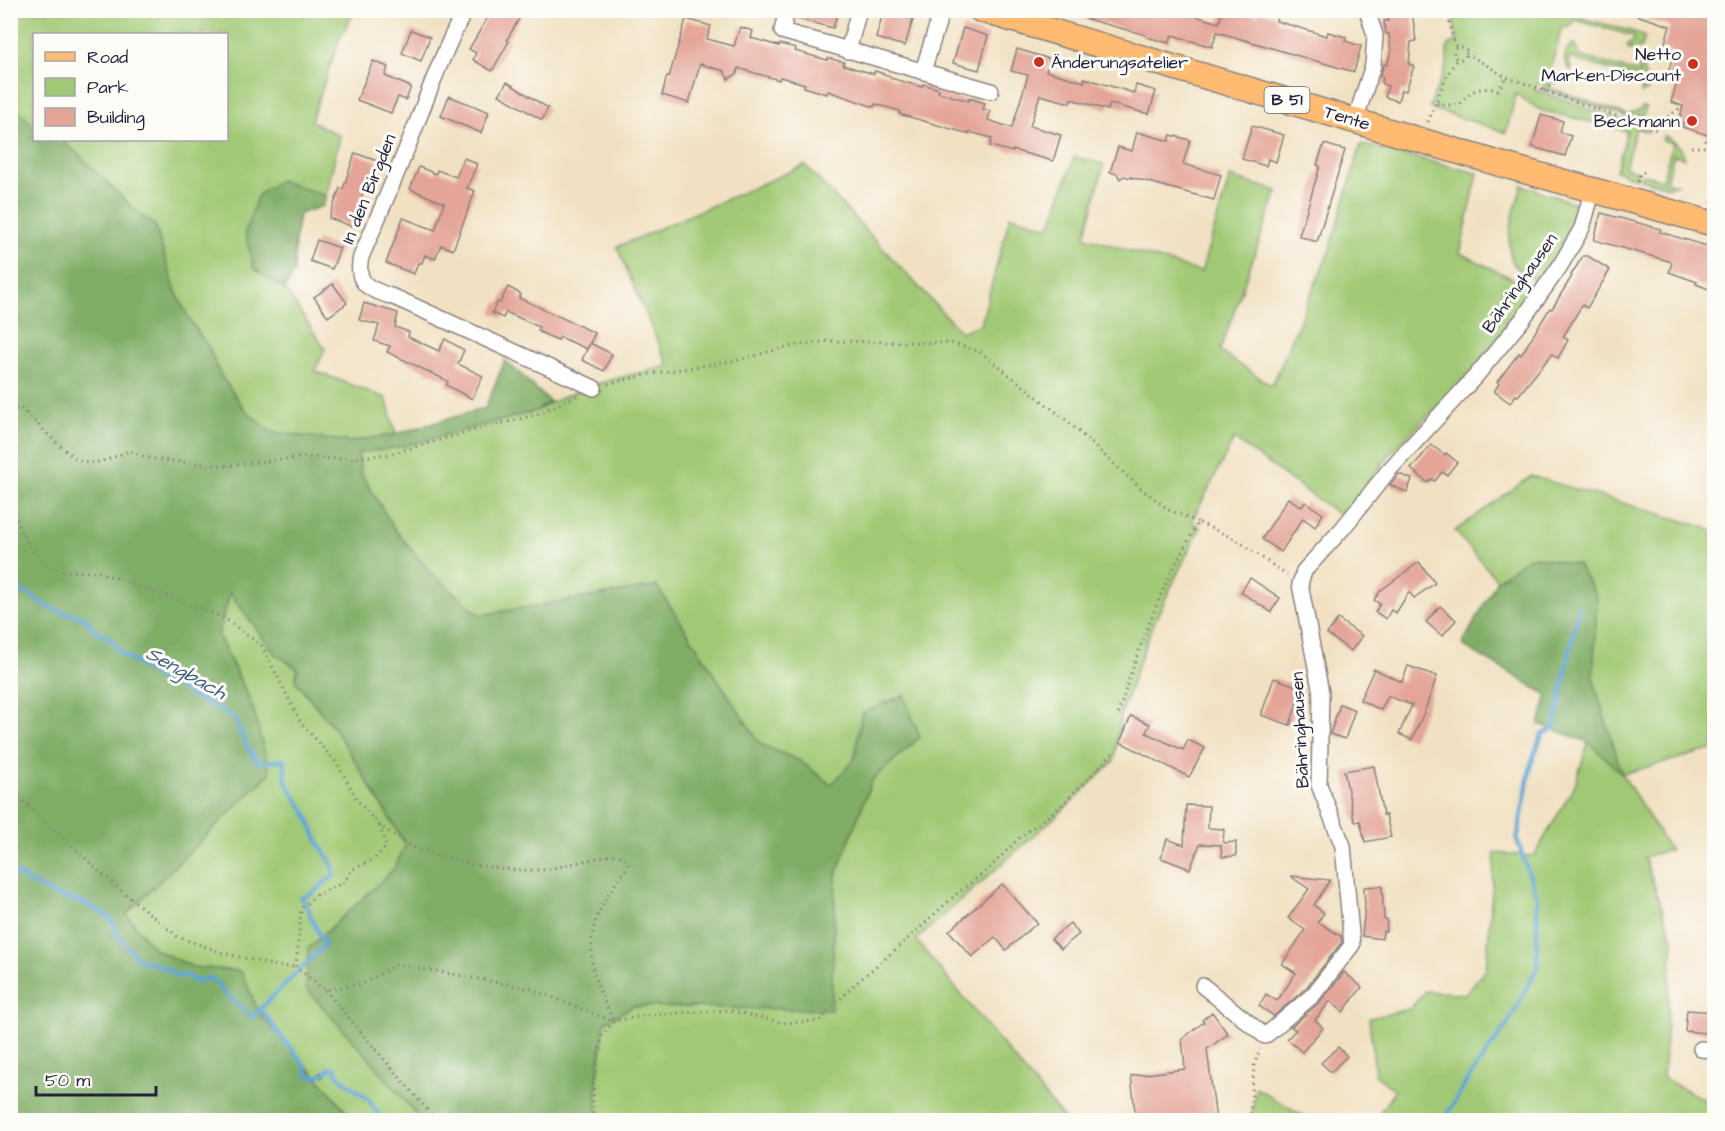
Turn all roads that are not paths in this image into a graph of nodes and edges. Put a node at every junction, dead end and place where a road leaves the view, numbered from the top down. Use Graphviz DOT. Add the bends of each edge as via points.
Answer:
graph roads {
  1 [pos="465,10"];
  2 [pos="787,10"];
  3 [pos="859,10"];
  4 [pos="942,10"];
  5 [pos="981,10"];
  6 [pos="1367,10"];
  7 [pos="848,51"];
  8 [pos="923,72"];
  9 [pos="991,91"];
  10 [pos="1355,121"];
  11 [pos="1593,189"];
  12 [pos="1712,215"];
  13 [pos="594,388"];
  14 [pos="1203,986"];
  1 -- 13 [label="street, In den Birgden" via="436,70 361,257 360,275 374,291"];
  2 -- 7 [label="street" via="782,31"];
  3 -- 7 [label="street"];
  4 -- 8 [label="street"];
  5 -- 10 [label="main road, Tente / B 51"];
  6 -- 10 [label="street" via="1375,35 1372,65"];
  7 -- 8 [label="street"];
  8 -- 9 [label="street"];
  10 -- 11 [label="main road, Tente / B 51"];
  11 -- 12 [label="main road, Tente / B 51"];
  11 -- 14 [label="street, Bähringhausen" via="1582,228 1522,320 1304,571 1300,584 1321,693 1319,785 1343,846 1352,945 1313,995 1265,1036"];
}
